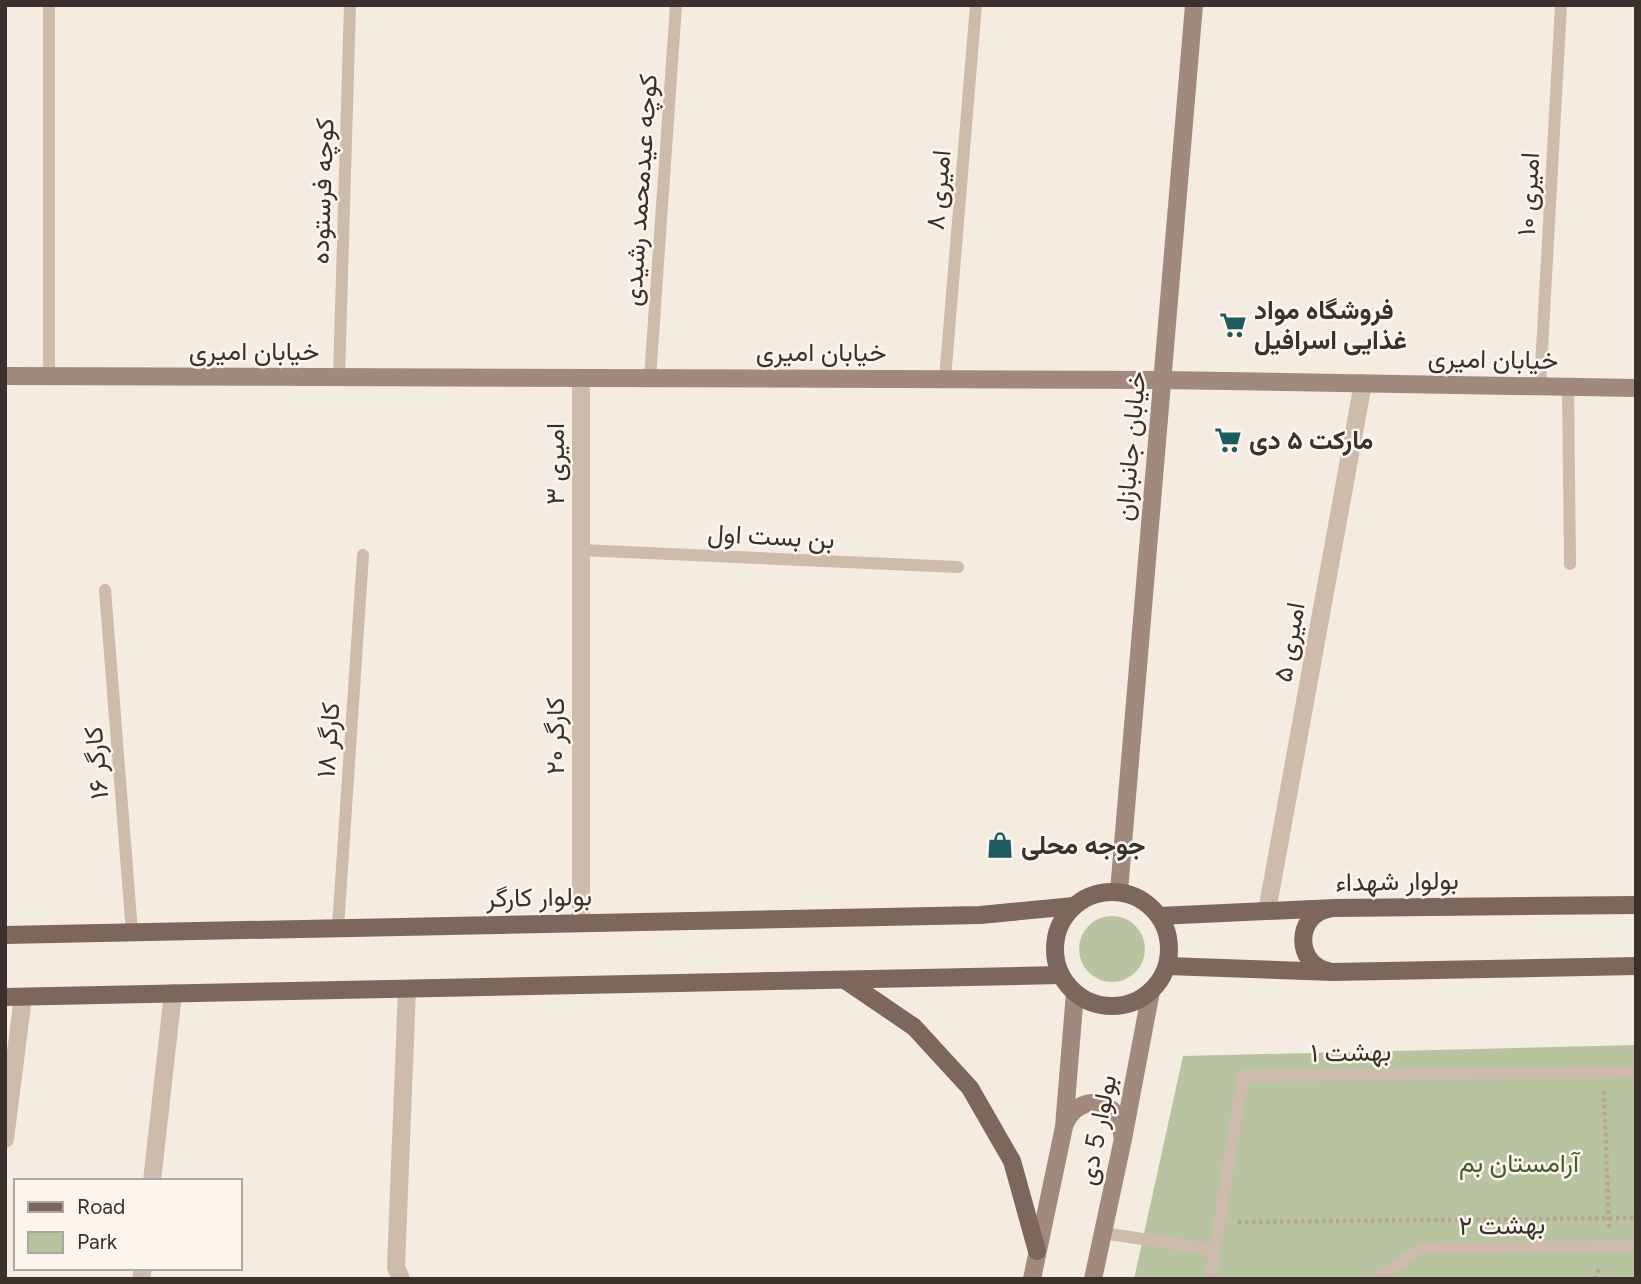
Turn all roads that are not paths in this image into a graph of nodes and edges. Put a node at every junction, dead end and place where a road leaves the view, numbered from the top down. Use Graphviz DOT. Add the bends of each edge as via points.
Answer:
graph roads {
  1 [pos="50,5"];
  2 [pos="350,5"];
  3 [pos="676,5"];
  4 [pos="976,5"];
  5 [pos="1194,5"];
  6 [pos="1561,5"];
  7 [pos="5,376"];
  8 [pos="49,376"];
  9 [pos="339,377"];
  10 [pos="582,378"];
  11 [pos="650,378"];
  12 [pos="945,379"];
  13 [pos="1162,380"];
  14 [pos="1363,383"];
  15 [pos="1541,386"];
  16 [pos="1568,386"];
  17 [pos="1636,388"];
  18 [pos="581,550"];
  19 [pos="363,555"];
  20 [pos="1570,564"];
  21 [pos="958,567"];
  22 [pos="105,590"];
  23 [pos="1119,891"];
  24 [pos="1636,905"];
  25 [pos="1074,906"];
  26 [pos="1335,908"];
  27 [pos="1267,911"];
  28 [pos="1159,916"];
  29 [pos="581,922"];
  30 [pos="338,928"];
  31 [pos="132,932"];
  32 [pos="5,935"];
  33 [pos="1167,966"];
  34 [pos="1636,966"];
  35 [pos="1333,972"];
  36 [pos="1061,975"];
  37 [pos="845,980"];
  38 [pos="407,989"];
  39 [pos="1151,991"];
  40 [pos="173,993"];
  41 [pos="1075,993"];
  42 [pos="14,997"];
  43 [pos="1636,1072"];
  44 [pos="1064,1127"];
  45 [pos="5,1139"];
  46 [pos="1122,1139"];
  47 [pos="152,1179"];
  48 [pos="1102,1233"];
  49 [pos="1636,1246"];
  50 [pos="1214,1250"];
  51 [pos="1037,1251"];
  52 [pos="401,1279"];
  53 [pos="1032,1279"];
  54 [pos="1093,1279"];
  55 [pos="1210,1279"];
  56 [pos="1378,1279"];
  1 -- 8 [label="lane"];
  2 -- 9 [label="lane, کوچه فرستوده"];
  3 -- 11 [label="lane, کوچه عیدمحمد رشیدی"];
  4 -- 12 [label="lane, امیری ۸"];
  5 -- 13 [label="street, خیابان جانبازان"];
  6 -- 15 [label="lane, امیری ۱۰"];
  7 -- 8 [label="street, خیابان امیری"];
  8 -- 9 [label="street, خیابان امیری"];
  9 -- 10 [label="street, خیابان امیری"];
  10 -- 11 [label="street, خیابان امیری"];
  10 -- 18 [label="street, امیری ۳"];
  11 -- 12 [label="street, خیابان امیری"];
  12 -- 13 [label="street, خیابان امیری"];
  13 -- 14 [label="street, خیابان امیری"];
  13 -- 23 [label="street, خیابان جانبازان"];
  14 -- 15 [label="street, خیابان امیری"];
  14 -- 27 [label="street, امیری ۵"];
  15 -- 16 [label="street, خیابان امیری"];
  16 -- 17 [label="street, خیابان امیری"];
  16 -- 20 [label="lane"];
  18 -- 21 [label="lane, بن بست اول"];
  18 -- 29 [label="street, کارگر ۲۰"];
  19 -- 30 [label="lane, کارگر ۱۸"];
  22 -- 31 [label="lane, کارگر ۱۶"];
  23 -- 25 [label="main road" via="1091,895"];
  23 -- 28 [label="main road" via="1138,897"];
  24 -- 26 [label="main road, بولوار شهداء"];
  25 -- 29 [label="main road, بولوار کارگر" via="980,915"];
  25 -- 36 [label="main road" via="1056,939"];
  26 -- 27 [label="main road, بولوار شهداء"];
  26 -- 35 [label="main road" via="1312,917 1302,940 1311,962"];
  27 -- 28 [label="main road, بولوار شهداء"];
  28 -- 33 [label="main road" via="1168,936"];
  29 -- 30 [label="main road, بولوار کارگر"];
  30 -- 31 [label="main road, بولوار کارگر"];
  31 -- 32 [label="main road, بولوار کارگر"];
  33 -- 35 [label="main road"];
  33 -- 39 [label="main road"];
  34 -- 35 [label="main road"];
  36 -- 37 [label="main road"];
  36 -- 41 [label="main road"];
  37 -- 38 [label="main road"];
  37 -- 51 [label="main road" via="914,1027 970,1088 1012,1161"];
  38 -- 40 [label="main road"];
  38 -- 52 [label="street" via="396,1267"];
  39 -- 41 [label="main road" via="1132,1003 1110,1006"];
  39 -- 46 [label="street, بولوار 5 دی"];
  40 -- 42 [label="main road"];
  40 -- 47 [label="street"];
  41 -- 44 [label="street, بولوار 5 دی"];
  42 -- 45 [label="street"];
  43 -- 50 [label="lane, بهشت ۱" via="1243,1076"];
  44 -- 46 [label="street" via="1077,1108 1100,1103 1118,1116"];
  44 -- 51 [label="street, بولوار 5 دی"];
  46 -- 48 [label="street, بولوار 5 دی"];
  48 -- 50 [label="lane"];
  48 -- 54 [label="street, بولوار 5 دی"];
  49 -- 56 [label="lane, بهشت ۲" via="1421,1248"];
  50 -- 55 [label="lane, بهشت ۱"];
  51 -- 53 [label="street, بولوار 5 دی"];
}
